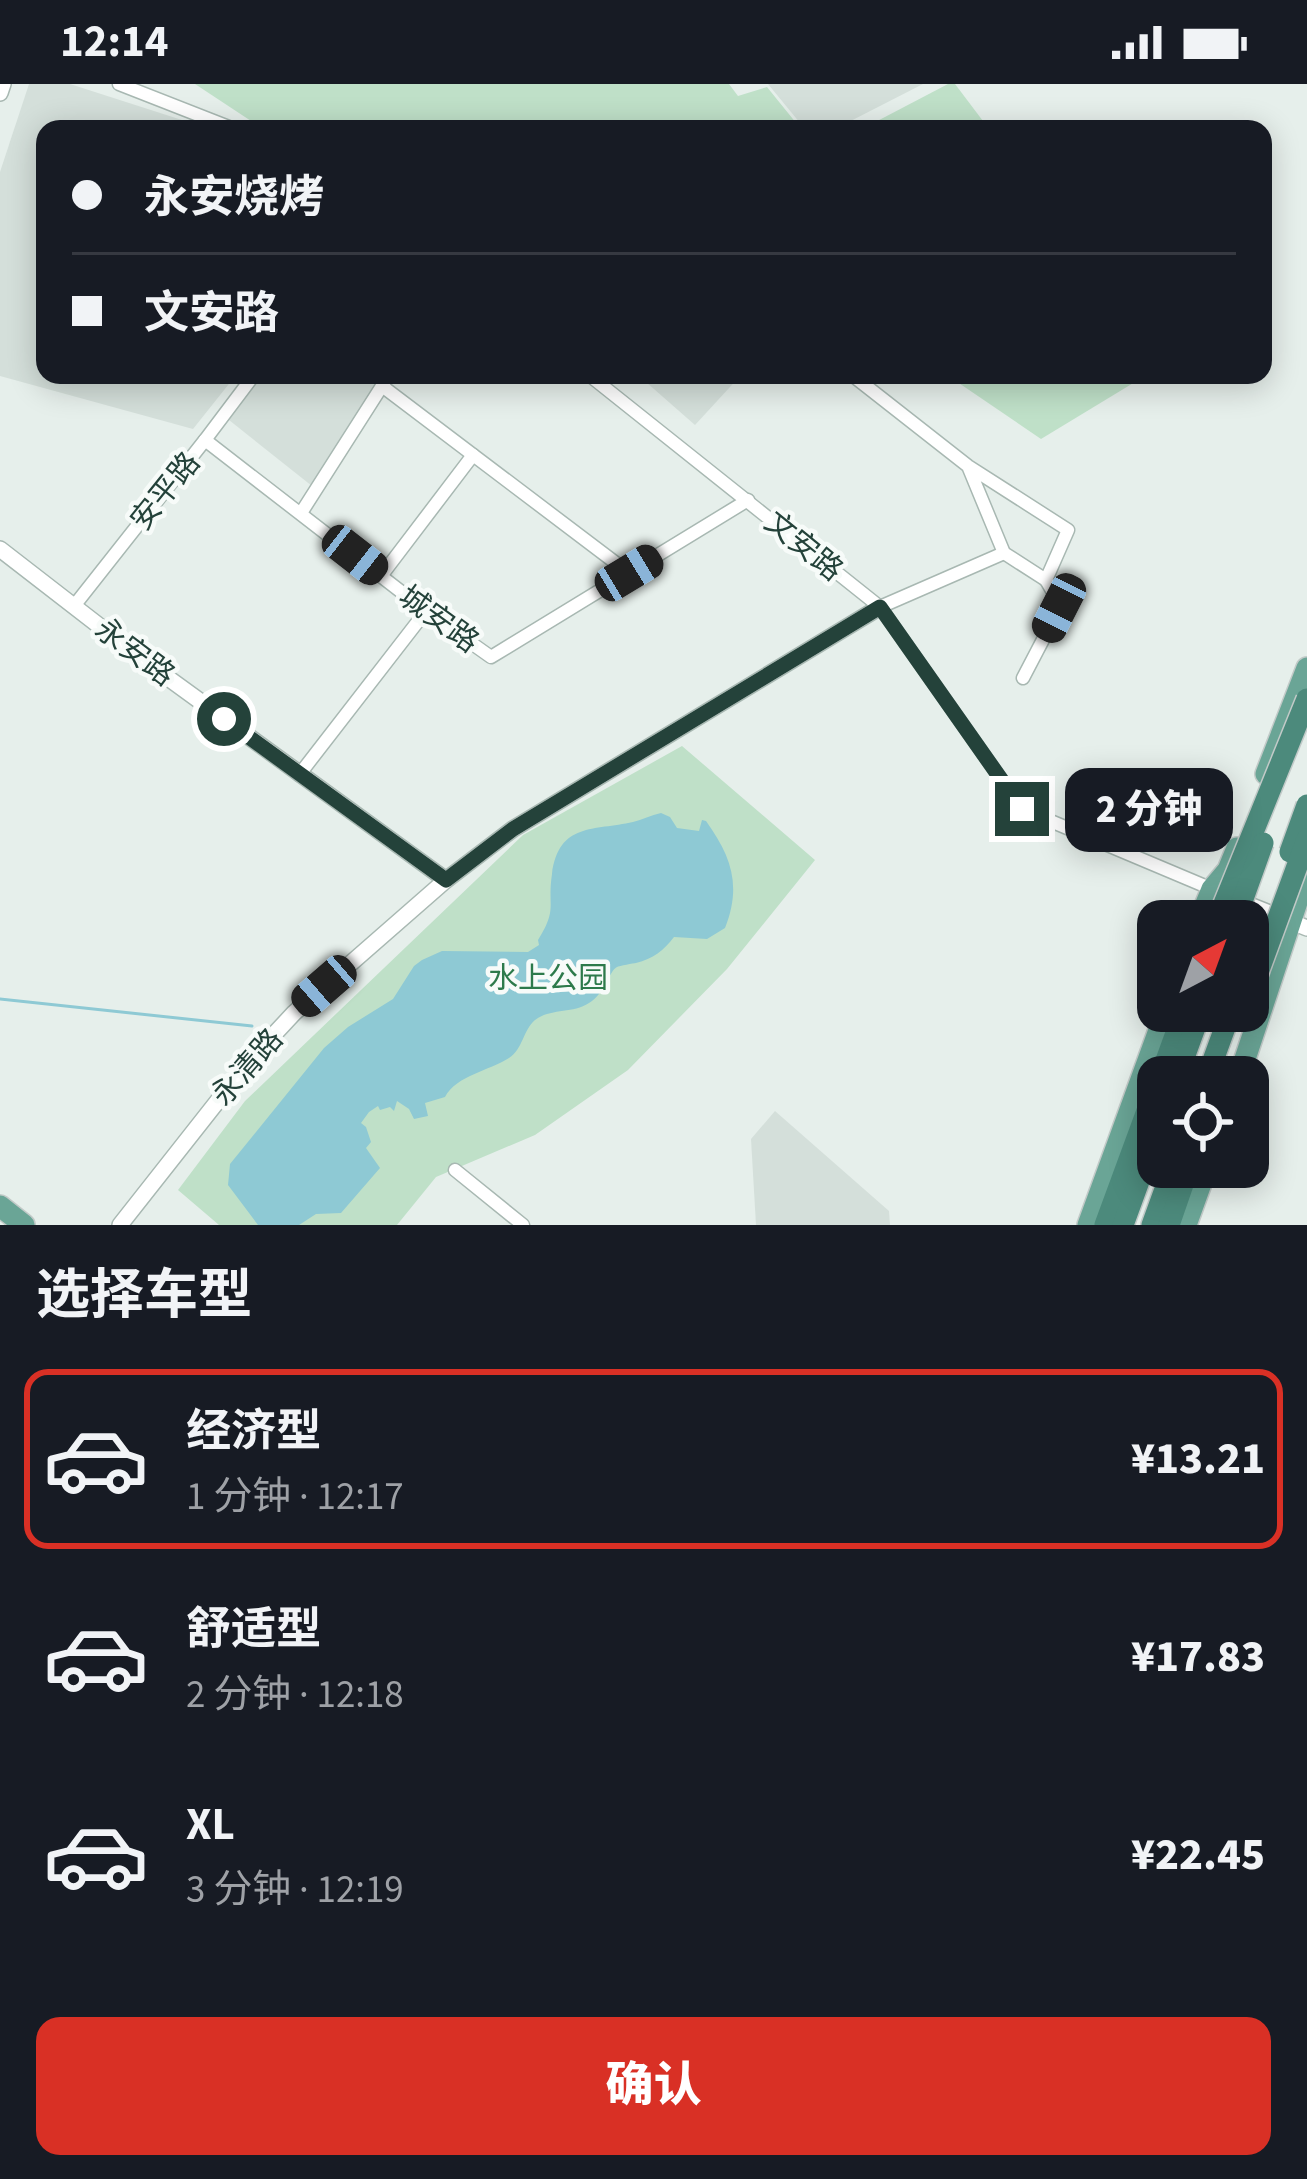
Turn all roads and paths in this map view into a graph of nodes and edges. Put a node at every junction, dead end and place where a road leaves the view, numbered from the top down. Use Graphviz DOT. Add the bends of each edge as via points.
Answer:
graph roads {
  1 [pos="3,84"];
  2 [pos="119,84"];
  3 [pos="0,93"];
  4 [pos="212,120"];
  5 [pos="247,384"];
  6 [pos="383,384"];
  7 [pos="391,384"];
  8 [pos="600,384"];
  9 [pos="863,384"];
  10 [pos="206,440"];
  11 [pos="473,455"];
  12 [pos="968,466"];
  13 [pos="748,500"];
  14 [pos="301,513"];
  15 [pos="0,549"];
  16 [pos="1004,553"];
  17 [pos="629,573"];
  18 [pos="381,576"];
  19 [pos="1046,580"];
  20 [pos="74,606"];
  21 [pos="880,607"];
  22 [pos="426,611"];
  23 [pos="1307,668"];
  24 [pos="1023,678"];
  25 [pos="1307,699"];
  26 [pos="1307,724"];
  27 [pos="299,775"];
  28 [pos="1307,805"];
  29 [pos="1307,839"];
  30 [pos="1307,872"];
  31 [pos="446,880"];
  32 [pos="1211,890"];
  33 [pos="1207,900"];
  34 [pos="1226,900"];
  35 [pos="1242,900"];
  36 [pos="1269,907"];
  37 [pos="1298,924"];
  38 [pos="1269,943"];
  39 [pos="1158,1032"];
  40 [pos="1247,1056"];
  41 [pos="1137,1138"];
  42 [pos="455,1170"];
  43 [pos="1137,1187"];
  44 [pos="1165,1188"];
  45 [pos="1182,1188"];
  46 [pos="1200,1188"];
  47 [pos="0,1206"];
  48 [pos="24,1225"];
  49 [pos="120,1225"];
  50 [pos="523,1225"];
  51 [pos="1088,1225"];
  52 [pos="1105,1225"];
  53 [pos="1123,1225"];
  54 [pos="1152,1225"];
  55 [pos="1169,1225"];
  56 [pos="1186,1225"];
  1 -- 3 [label="street"];
  2 -- 4 [label="street"];
  5 -- 10 [label="street, 安平路"];
  6 -- 14 [label="street"];
  7 -- 11 [label="street"];
  8 -- 13 [label="street, 文安路"];
  9 -- 12 [label="street"];
  10 -- 14 [label="street, 城安路"];
  10 -- 20 [label="street, 安平路"];
  11 -- 17 [label="street"];
  11 -- 18 [label="street"];
  12 -- 16 [label="street"];
  12 -- 19 [label="street" via="1069,530"];
  13 -- 17 [label="street, 城安路"];
  13 -- 21 [label="street, 文安路"];
  14 -- 18 [label="street, 城安路"];
  15 -- 20 [label="street, 永安路"];
  16 -- 19 [label="street"];
  16 -- 21 [label="street, 永清路"];
  17 -- 22 [label="street, 城安路" via="491,657"];
  18 -- 22 [label="street, 城安路"];
  19 -- 24 [label="street" via="1059,608"];
  20 -- 27 [label="street, 永安路"];
  21 -- 31 [label="street, 永清路" via="513,829"];
  21 -- 32 [label="street, 文安路" via="1022,809"];
  22 -- 27 [label="street"];
  23 -- 32 [label="main road" via="1228,870"];
  25 -- 34 [label="highway, bridge"];
  26 -- 35 [label="highway, bridge"];
  27 -- 31 [label="street, 永安路"];
  28 -- 36 [label="highway, bridge"];
  29 -- 38 [label="highway, bridge"];
  30 -- 37 [label="main road"];
  31 -- 49 [label="street, 永清路" via="294,1013"];
  32 -- 33 [label="main road"];
  32 -- 37 [label="street, 文安路"];
  37 -- 40 [label="main road"];
  39 -- 51 [label="main road"];
  41 -- 52 [label="highway"];
  42 -- 50 [label="street"];
  43 -- 53 [label="highway"];
  44 -- 54 [label="highway"];
  45 -- 55 [label="highway"];
  46 -- 56 [label="main road"];
  47 -- 48 [label="main road"];
}
